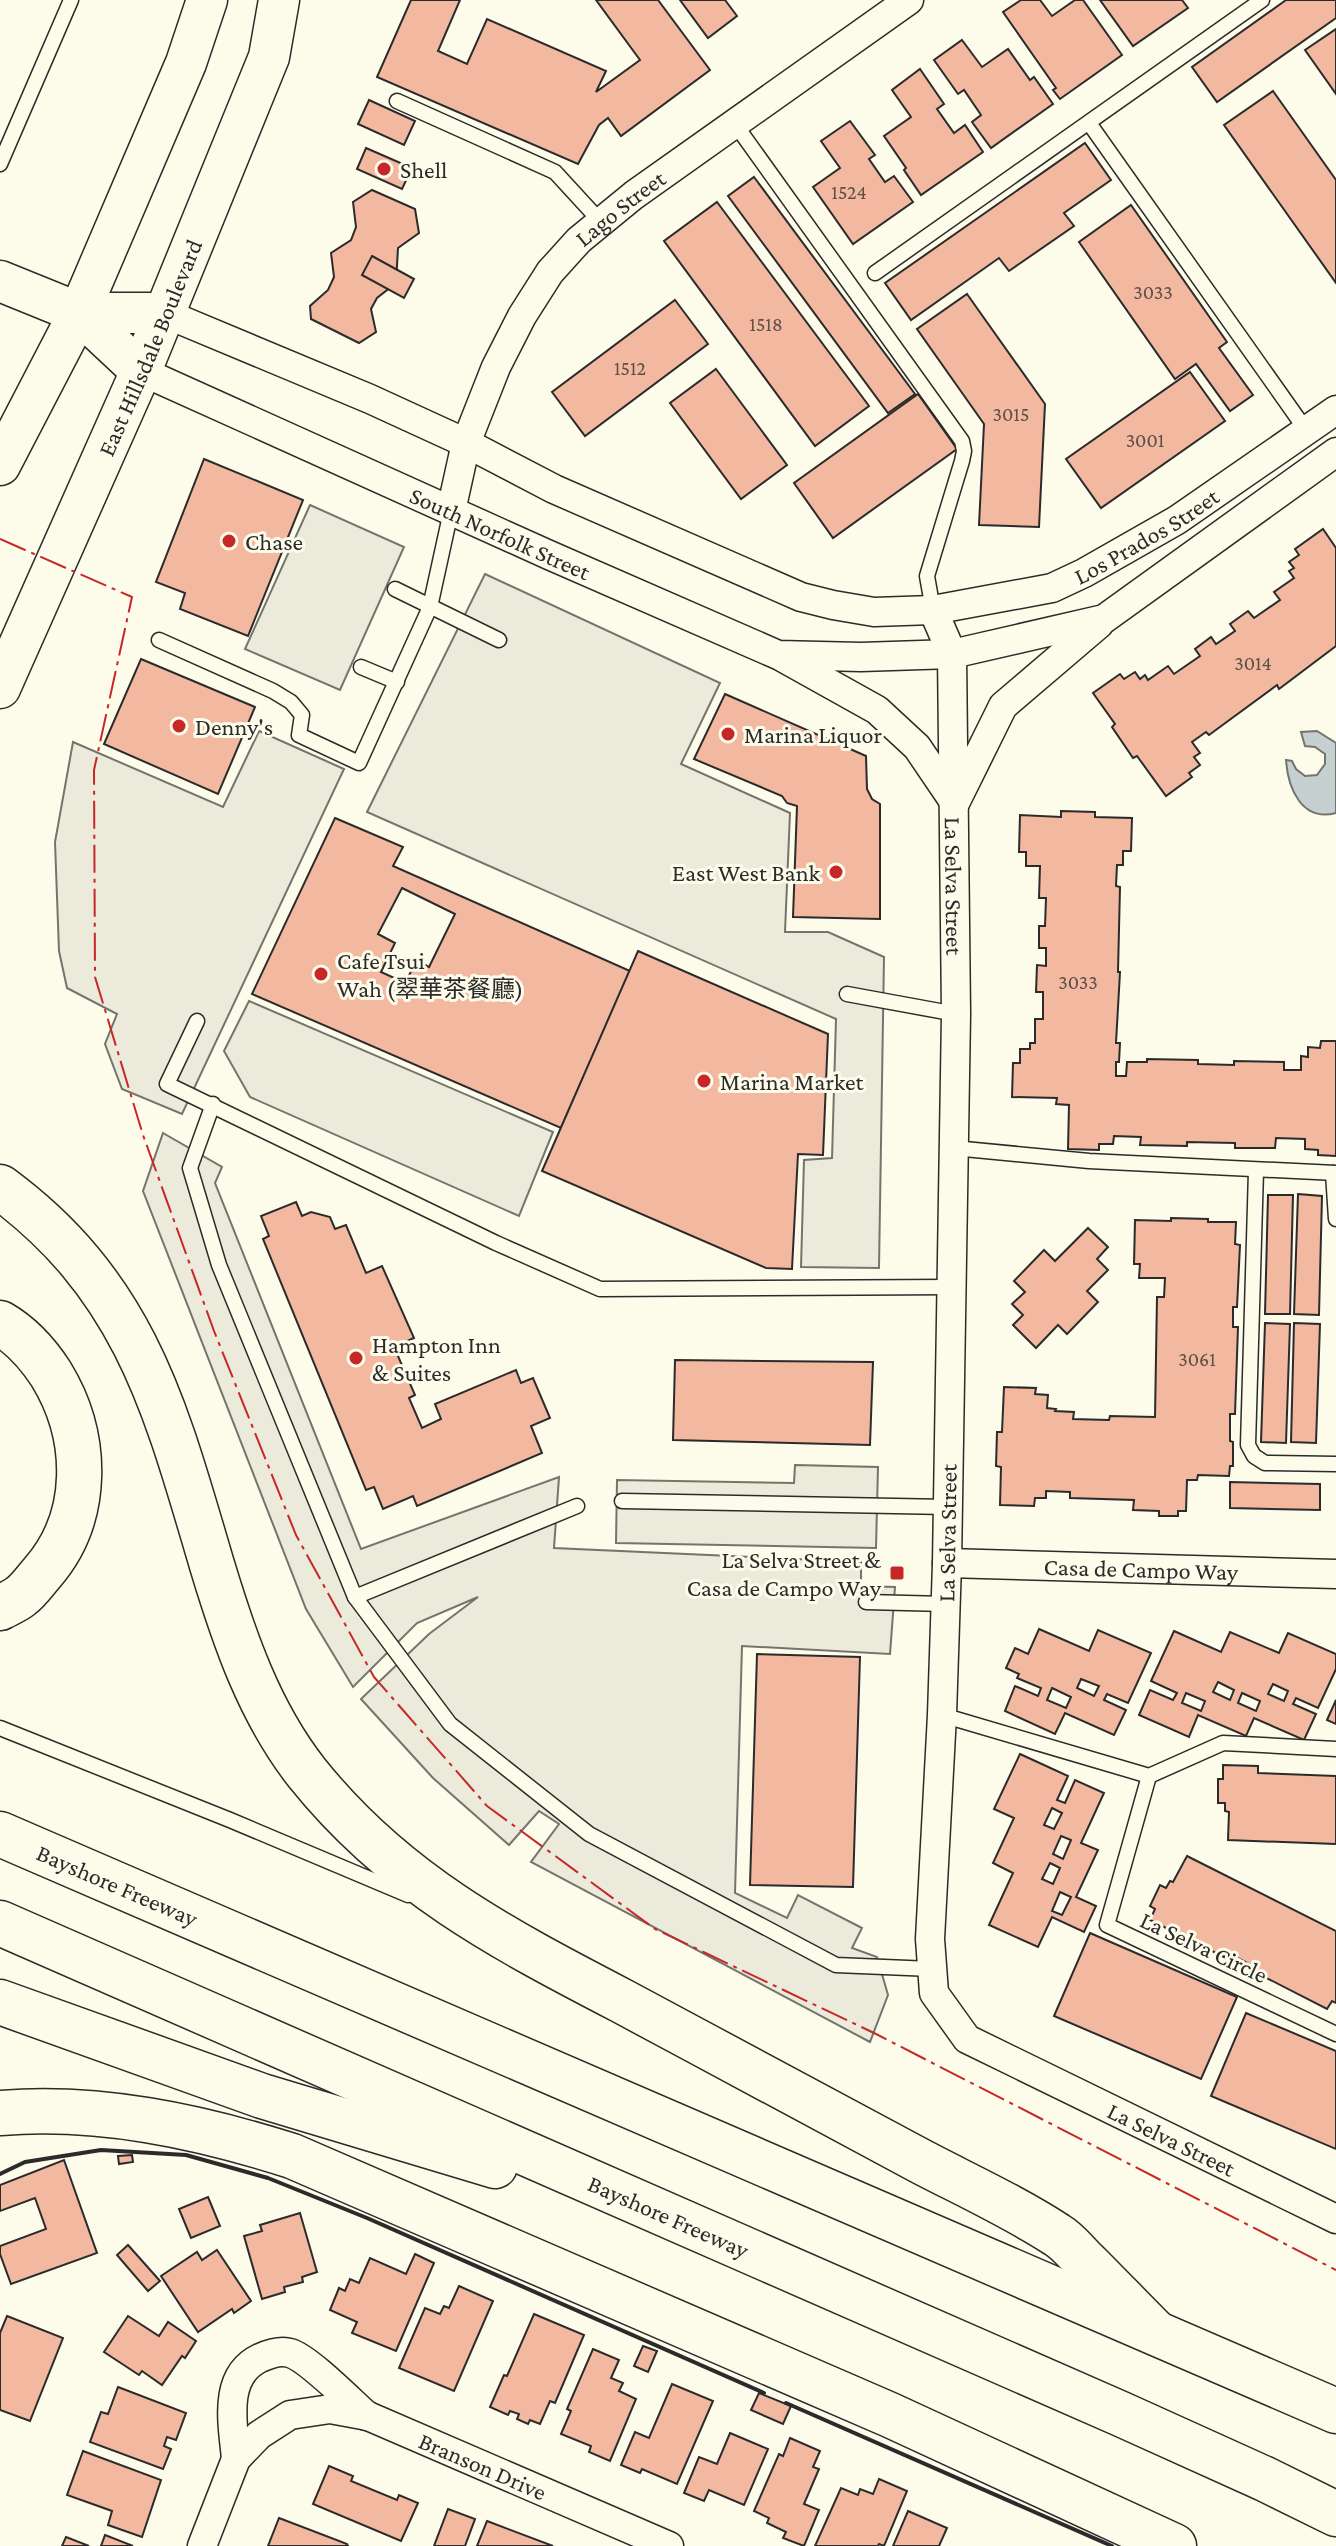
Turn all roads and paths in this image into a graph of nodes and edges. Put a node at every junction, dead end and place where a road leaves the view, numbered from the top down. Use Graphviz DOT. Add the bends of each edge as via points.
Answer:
graph roads {
  1 [pos="71,0"];
  2 [pos="207,0"];
  3 [pos="279,0"];
  4 [pos="909,0"];
  5 [pos="1262,0"];
  6 [pos="397,101"];
  7 [pos="1089,123"];
  8 [pos="735,124"];
  9 [pos="0,164"];
  10 [pos="600,221"];
  11 [pos="875,273"];
  12 [pos="0,281"];
  13 [pos="79,313"];
  14 [pos="164,313"];
  15 [pos="141,371"];
  16 [pos="1336,410"];
  17 [pos="1306,430"];
  18 [pos="466,443"];
  19 [pos="1336,452"];
  20 [pos="0,465"];
  21 [pos="451,511"];
  22 [pos="395,589"];
  23 [pos="430,607"];
  24 [pos="933,610"];
  25 [pos="1104,619"];
  26 [pos="159,640"];
  27 [pos="499,640"];
  28 [pos="952,654"];
  29 [pos="778,655"];
  30 [pos="361,667"];
  31 [pos="397,682"];
  32 [pos="0,688"];
  33 [pos="955,804"];
  34 [pos="847,994"];
  35 [pos="956,1014"];
  36 [pos="197,1021"];
  37 [pos="213,1104"];
  38 [pos="954,1148"];
  39 [pos="1256,1171"];
  40 [pos="1334,1173"];
  41 [pos="0,1187"];
  42 [pos="1336,1219"];
  43 [pos="952,1287"];
  44 [pos="0,1323"];
  45 [pos="1336,1464"];
  46 [pos="622,1501"];
  47 [pos="577,1506"];
  48 [pos="948,1507"];
  49 [pos="947,1563"];
  50 [pos="1336,1574"];
  51 [pos="355,1597"];
  52 [pos="866,1602"];
  53 [pos="946,1604"];
  54 [pos="0,1608"];
  55 [pos="942,1715"];
  56 [pos="0,1728"];
  57 [pos="1336,1749"];
  58 [pos="1149,1776"];
  59 [pos="0,1834"];
  60 [pos="0,1923"];
  61 [pos="524,1950"];
  62 [pos="932,1969"];
  63 [pos="0,2002"];
  64 [pos="1336,2034"];
  65 [pos="0,2113"];
  66 [pos="663,2215"];
  67 [pos="1336,2219"];
  68 [pos="1154,2331"];
  69 [pos="1336,2411"];
  70 [pos="368,2416"];
  71 [pos="236,2459"];
  72 [pos="1336,2514"];
  73 [pos="655,2543"];
  74 [pos="202,2546"];
  75 [pos="1174,2546"];
  1 -- 9 [label="lane"];
  2 -- 13 [label="main road" via="186,63"];
  3 -- 14 [label="main road, East Hillsdale Boulevard" via="269,57"];
  4 -- 8 [label="street, Lago Street"];
  5 -- 7 [label="lane"];
  6 -- 10 [label="lane" via="555,172"];
  7 -- 11 [label="lane"];
  7 -- 17 [label="lane"];
  8 -- 10 [label="street, Lago Street"];
  8 -- 24 [label="lane" via="962,441 962,461 927,576"];
  10 -- 18 [label="street, Lago Street" via="550,272 522,316"];
  12 -- 13 [label="main road, South Norfolk Street"];
  13 -- 14 [label="main road, South Norfolk Street"];
  13 -- 15 [label="main road, South Norfolk Street"];
  13 -- 20 [label="main road"];
  14 -- 15 [label="main road, East Hillsdale Boulevard"];
  14 -- 18 [label="street, South Norfolk Street"];
  15 -- 21 [label="street, South Norfolk Street"];
  15 -- 32 [label="main road, East Hillsdale Boulevard"];
  16 -- 17 [label="street, Los Prados Street"];
  17 -- 24 [label="street, Los Prados Street" via="1177,520 1084,573 1052,588"];
  18 -- 21 [label="street, Lago Street"];
  18 -- 24 [label="street, South Norfolk Street" via="554,489 801,597 874,612"];
  19 -- 25 [label="street, Los Prados Street"];
  21 -- 23 [label="lane"];
  21 -- 29 [label="street, South Norfolk Street"];
  22 -- 23 [label="lane"];
  23 -- 27 [label="lane"];
  23 -- 31 [label="lane"];
  24 -- 28 [label="street, La Selva Street"];
  25 -- 28 [label="street, Los Prados Street"];
  25 -- 33 [label="street" via="1003,706"];
  26 -- 31 [label="lane" via="291,702 302,715 299,735 359,763"];
  28 -- 29 [label="street, South Norfolk Street"];
  28 -- 33 [label="street, La Selva Street"];
  29 -- 33 [label="street" via="877,710 917,747"];
  30 -- 31 [label="lane"];
  33 -- 35 [label="street, La Selva Street"];
  34 -- 35 [label="lane"];
  35 -- 38 [label="street, La Selva Street"];
  36 -- 37 [label="lane" via="167,1084"];
  37 -- 43 [label="lane" via="600,1289"];
  37 -- 51 [label="lane" via="190,1168 219,1265"];
  38 -- 39 [label="lane"];
  38 -- 43 [label="street, La Selva Street"];
  39 -- 40 [label="lane"];
  39 -- 45 [label="lane" via="1248,1445 1265,1463"];
  40 -- 42 [label="lane"];
  41 -- 61 [label="highway" via="81,1261 138,1348 161,1399 237,1643 258,1692 304,1769 367,1838 412,1876"];
  43 -- 48 [label="street, La Selva Street"];
  44 -- 54 [label="highway" via="43,1361 64,1396 76,1433 81,1476 73,1520 53,1560 23,1595"];
  46 -- 48 [label="lane"];
  47 -- 51 [label="lane"];
  48 -- 49 [label="street, La Selva Street"];
  49 -- 50 [label="street, Casa de Campo Way"];
  49 -- 53 [label="street, La Selva Street"];
  51 -- 62 [label="lane" via="450,1724 589,1834 836,1965"];
  52 -- 53 [label="lane"];
  53 -- 55 [label="street, La Selva Street"];
  55 -- 58 [label="lane"];
  55 -- 62 [label="street, La Selva Street"];
  56 -- 61 [label="lane" via="338,1864"];
  57 -- 58 [label="lane" via="1223,1743"];
  58 -- 64 [label="lane, La Selva Circle" via="1107,1925"];
  59 -- 68 [label="highway, Bayshore Freeway"];
  60 -- 66 [label="highway, Bayshore Freeway"];
  61 -- 68 [label="highway" via="1061,2237"];
  62 -- 67 [label="street, La Selva Street" via="934,1993 967,2039"];
  63 -- 66 [label="highway" via="262,2096"];
  65 -- 75 [label="highway" via="79,2113 160,2122 292,2156 890,2415"];
  66 -- 72 [label="highway, Bayshore Freeway"];
  68 -- 69 [label="highway, Bayshore Freeway"];
  70 -- 71 [label="street, Branson Drive" via="330,2409 290,2415 259,2435"];
  70 -- 71 [label="street" via="305,2361 290,2353 273,2353 254,2361 233,2390"];
  70 -- 73 [label="street, Branson Drive"];
  71 -- 74 [label="street"];
}
